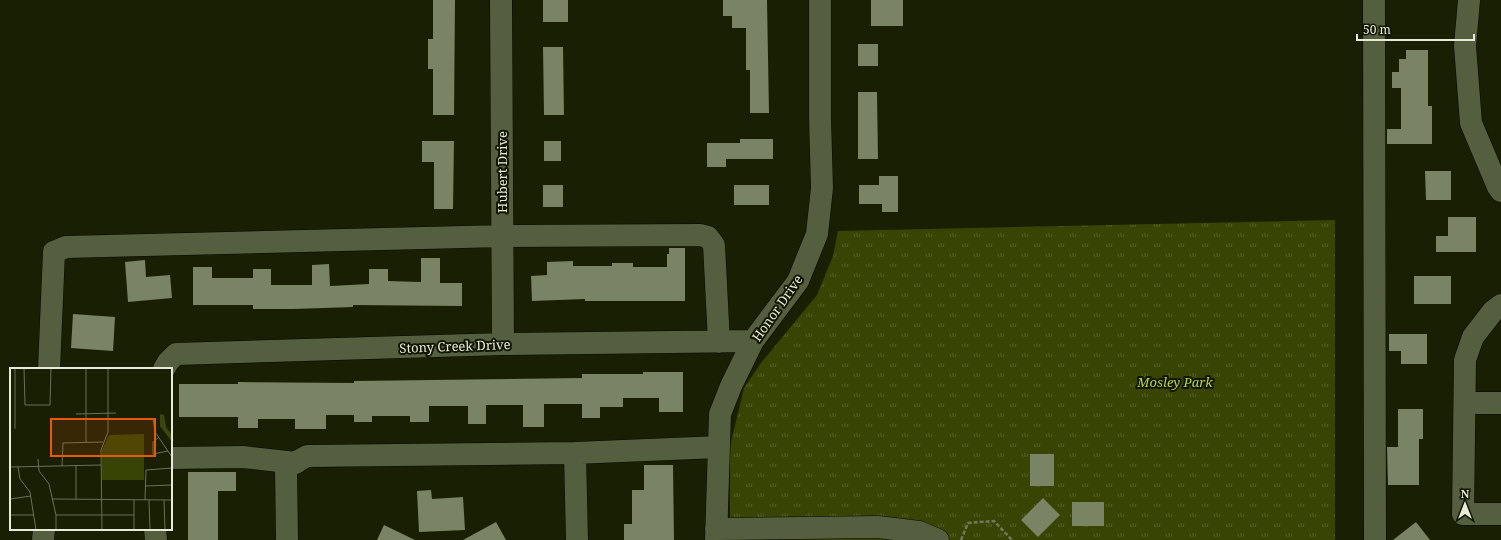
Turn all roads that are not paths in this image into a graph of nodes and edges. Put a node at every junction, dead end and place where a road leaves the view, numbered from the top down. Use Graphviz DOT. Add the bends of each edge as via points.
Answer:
graph roads {
  1 [pos="501,0"];
  2 [pos="820,0"];
  3 [pos="1374,0"];
  4 [pos="1469,0"];
  5 [pos="1501,191"];
  6 [pos="502,236"];
  7 [pos="1501,305"];
  8 [pos="720,342"];
  9 [pos="753,342"];
  10 [pos="503,344"];
  11 [pos="49,368"];
  12 [pos="165,368"];
  13 [pos="1465,403"];
  14 [pos="1501,403"];
  15 [pos="719,447"];
  16 [pos="575,453"];
  17 [pos="172,458"];
  18 [pos="296,463"];
  19 [pos="1501,514"];
  20 [pos="155,530"];
  21 [pos="716,534"];
  22 [pos="788,534"];
  23 [pos="156,540"];
  24 [pos="287,540"];
  25 [pos="577,540"];
  26 [pos="938,540"];
  27 [pos="1375,540"];
  1 -- 6 [label="street, Hubert Drive"];
  2 -- 9 [label="street, Honor Drive" via="822,188 817,234 798,281"];
  3 -- 27 [label="street"];
  4 -- 5 [label="street" via="1465,46 1471,123"];
  6 -- 8 [label="street" via="708,237 714,245"];
  6 -- 10 [label="street, Hubert Drive"];
  6 -- 11 [label="street" via="66,247 54,252"];
  7 -- 13 [label="street" via="1493,311 1473,337 1465,360"];
  8 -- 9 [label="street, Stony Creek Drive"];
  8 -- 10 [label="street, Stony Creek Drive"];
  9 -- 15 [label="street, Honor Drive" via="720,414"];
  10 -- 12 [label="street, Stony Creek Drive" via="176,354"];
  13 -- 14 [label="street"];
  13 -- 19 [label="street" via="1463,514"];
  15 -- 16 [label="street"];
  15 -- 21 [label="street, Honor Drive"];
  16 -- 18 [label="street" via="307,456"];
  16 -- 25 [label="street"];
  17 -- 18 [label="street" via="243,457"];
  18 -- 24 [label="street" via="286,468"];
  20 -- 23 [label="street"];
  21 -- 22 [label="street"];
  22 -- 26 [label="street" via="878,527 919,532"];
}
